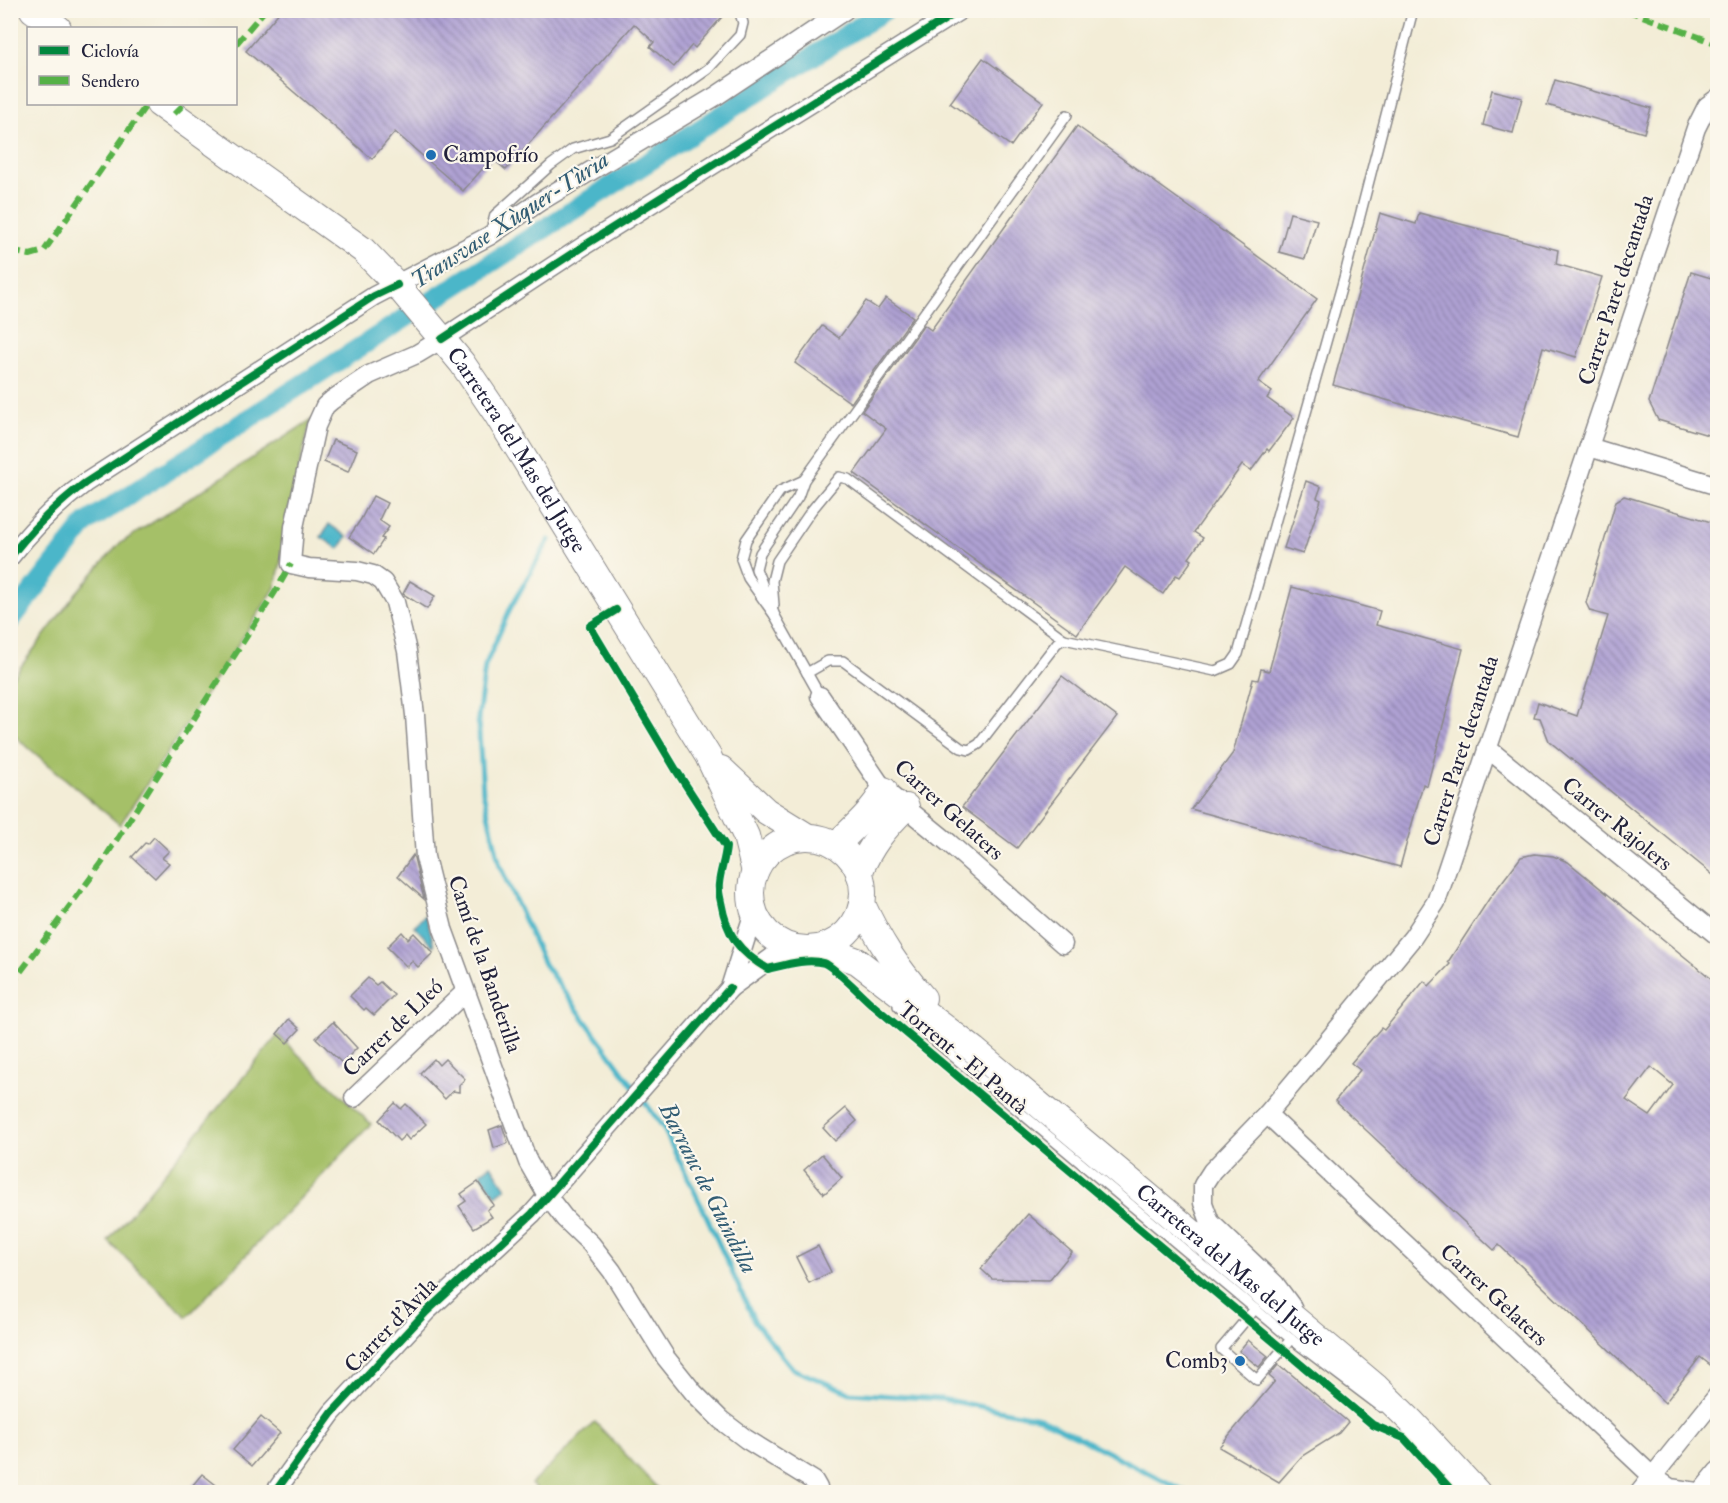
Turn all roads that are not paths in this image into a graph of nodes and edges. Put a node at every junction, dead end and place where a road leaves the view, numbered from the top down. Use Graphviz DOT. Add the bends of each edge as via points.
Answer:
graph roads {
  1 [pos="739,10"];
  2 [pos="845,10"];
  3 [pos="960,10"];
  4 [pos="1413,10"];
  5 [pos="1718,98"];
  6 [pos="160,105"];
  7 [pos="1067,115"];
  8 [pos="489,236"];
  9 [pos="401,291"];
  10 [pos="438,334"];
  11 [pos="1589,447"];
  12 [pos="804,480"];
  13 [pos="1718,486"];
  14 [pos="10,557"];
  15 [pos="775,616"];
  16 [pos="1064,639"];
  17 [pos="807,673"];
  18 [pos="820,696"];
  19 [pos="1487,748"];
  20 [pos="708,756"];
  21 [pos="884,790"];
  22 [pos="906,807"];
  23 [pos="808,837"];
  24 [pos="836,845"];
  25 [pos="755,872"];
  26 [pos="859,873"];
  27 [pos="862,904"];
  28 [pos="754,912"];
  29 [pos="1718,936"];
  30 [pos="1063,944"];
  31 [pos="793,948"];
  32 [pos="820,948"];
  33 [pos="883,981"];
  34 [pos="730,988"];
  35 [pos="465,992"];
  36 [pos="974,1050"];
  37 [pos="354,1098"];
  38 [pos="1267,1114"];
  39 [pos="548,1197"];
  40 [pos="1255,1309"];
  41 [pos="1300,1335"];
  42 [pos="1718,1395"];
  43 [pos="1451,1464"];
  44 [pos="1718,1471"];
  45 [pos="1652,1476"];
  46 [pos="275,1492"];
  47 [pos="817,1492"];
  48 [pos="1477,1492"];
  49 [pos="1494,1492"];
  50 [pos="1640,1492"];
  51 [pos="1699,1492"];
  1 -- 8 [label="lane" via="743,23 740,35 708,69 610,138 573,149 551,165 495,216"];
  2 -- 8 [label="street" via="716,96"];
  3 -- 10 [label="street"];
  4 -- 16 [label="lane" via="1344,278 1238,654 1231,664 1215,671"];
  5 -- 11 [label="street, Carrer Paret decantada" via="1707,106 1696,128"];
  6 -- 9 [label="street, Carretera del Mas del Jutge" via="363,250"];
  7 -- 12 [label="lane"];
  8 -- 9 [label="street"];
  9 -- 10 [label="street, Carretera del Mas del Jutge"];
  9 -- 14 [label="street" via="374,296 85,483 58,502"];
  10 -- 20 [label="street, Carretera del Mas del Jutge" via="496,413"];
  10 -- 35 [label="street, Camí de la Banderilla" via="417,354 351,385 325,406 316,426 294,527 291,564 373,575 383,582 395,602 407,651 415,715 424,857"];
  11 -- 13 [label="street"];
  11 -- 19 [label="street, Carrer Paret decantada"];
  12 -- 15 [label="lane" via="798,497 760,553 756,569"];
  12 -- 15 [label="lane" via="780,491 746,540 741,559 748,578"];
  15 -- 16 [label="lane" via="772,581 777,561 839,477 849,479"];
  15 -- 17 [label="lane"];
  16 -- 17 [label="lane" via="979,744 969,750 843,661 828,661"];
  17 -- 18 [label="lane"];
  18 -- 21 [label="street, Carrer Gelaters"];
  19 -- 29 [label="street, Carrer Rajolers"];
  19 -- 38 [label="street, Carrer Paret decantada" via="1436,902 1413,937"];
  20 -- 23 [label="street, Carretera del Mas del Jutge" via="766,811"];
  20 -- 25 [label="street, Carretera del Mas del Jutge" via="743,828"];
  21 -- 22 [label="street, Carrer Gelaters"];
  21 -- 24 [label="street" via="861,823"];
  22 -- 26 [label="street" via="885,828"];
  22 -- 30 [label="street, Carrer Gelaters"];
  23 -- 24 [label="street"];
  23 -- 25 [label="street" via="782,843 762,860"];
  24 -- 26 [label="street" via="850,857"];
  25 -- 28 [label="street" via="751,892"];
  26 -- 27 [label="street"];
  27 -- 32 [label="street" via="848,932"];
  27 -- 36 [label="street, Carretera del Mas del Jutge" via="897,967"];
  28 -- 31 [label="street" via="773,938"];
  28 -- 34 [label="street"];
  31 -- 32 [label="street"];
  31 -- 34 [label="street" via="774,956"];
  32 -- 33 [label="street, Carretera del Mas del Jutge" via="857,961"];
  33 -- 36 [label="street, Carretera del Mas del Jutge"];
  33 -- 40 [label="lane" via="891,1000 916,1025"];
  34 -- 39 [label="street, Carrer d'Àvila"];
  35 -- 37 [label="street, Carrer de Lleó"];
  35 -- 39 [label="street, Camí de la Banderilla" via="528,1162"];
  36 -- 41 [label="street, Carretera del Mas del Jutge"];
  38 -- 41 [label="street, Carrer Paret decantada" via="1212,1171 1203,1185 1203,1203 1210,1222 1275,1284"];
  38 -- 45 [label="street, Carrer Gelaters"];
  39 -- 46 [label="street, Carrer d'Àvila" via="426,1312 332,1413"];
  39 -- 47 [label="street, Camí de la Banderilla" via="612,1272 666,1358 694,1392 746,1439 814,1481"];
  40 -- 41 [label="lane"];
  40 -- 41 [label="lane" via="1221,1349 1257,1380"];
  41 -- 43 [label="street, Carretera del Mas del Jutge" via="1376,1387"];
  42 -- 45 [label="street"];
  43 -- 48 [label="street, Carretera del Mas del Jutge"];
  43 -- 49 [label="street"];
  44 -- 51 [label="street"];
  45 -- 50 [label="street"];
  45 -- 51 [label="street, Carrer Gelaters" via="1670,1488"];
}
